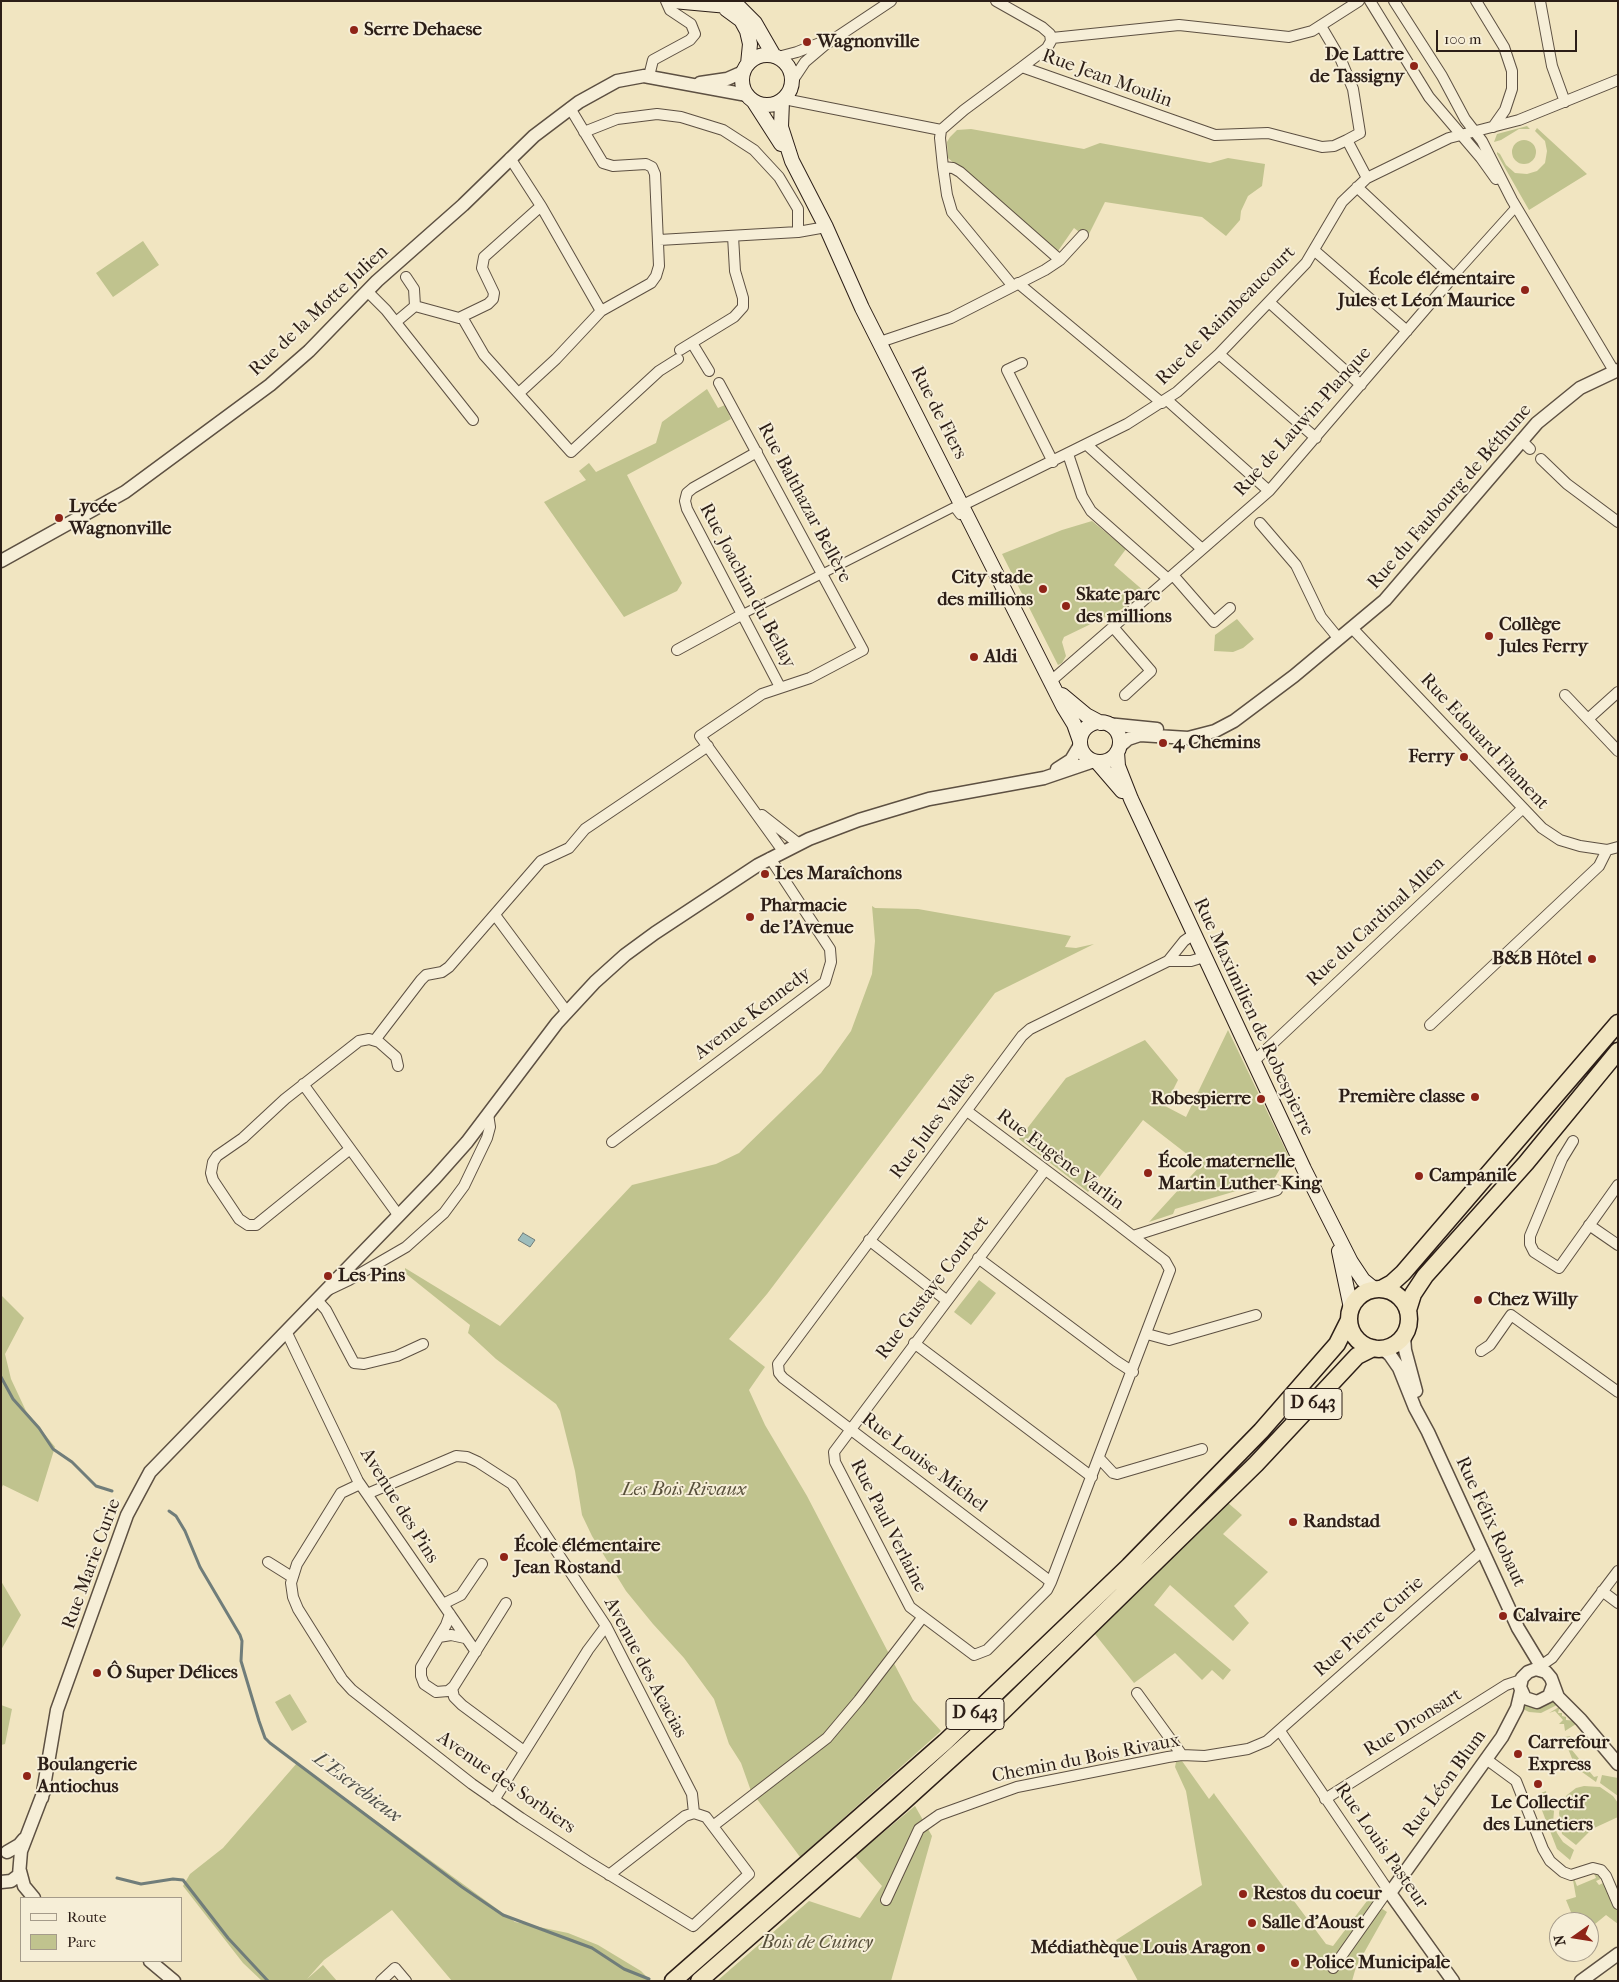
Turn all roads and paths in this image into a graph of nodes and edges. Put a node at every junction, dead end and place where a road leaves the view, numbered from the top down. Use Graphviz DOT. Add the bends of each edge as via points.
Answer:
graph roads {
  1 [pos="666,1"];
  2 [pos="673,1"];
  3 [pos="891,1"];
  4 [pos="996,1"];
  5 [pos="1370,1"];
  6 [pos="1394,1"];
  7 [pos="1476,1"];
  8 [pos="1540,1"];
  9 [pos="1354,3"];
  10 [pos="716,5"];
  11 [pos="1321,26"];
  12 [pos="843,31"];
  13 [pos="1052,38"];
  14 [pos="776,56"];
  15 [pos="1022,67"];
  16 [pos="746,68"];
  17 [pos="649,76"];
  18 [pos="792,80"];
  19 [pos="1618,80"];
  20 [pos="687,83"];
  21 [pos="750,99"];
  22 [pos="783,100"];
  23 [pos="1565,102"];
  24 [pos="570,108"];
  25 [pos="1465,119"];
  26 [pos="1452,126"];
  27 [pos="1493,127"];
  28 [pos="941,130"];
  29 [pos="1475,131"];
  30 [pos="584,132"];
  31 [pos="1459,135"];
  32 [pos="1347,140"];
  33 [pos="1432,145"];
  34 [pos="510,158"];
  35 [pos="792,161"];
  36 [pos="943,167"];
  37 [pos="1368,178"];
  38 [pos="1357,187"];
  39 [pos="1514,204"];
  40 [pos="541,206"];
  41 [pos="826,227"];
  42 [pos="798,232"];
  43 [pos="1082,235"];
  44 [pos="733,236"];
  45 [pos="659,240"];
  46 [pos="1315,251"];
  47 [pos="1060,260"];
  48 [pos="406,277"];
  49 [pos="1453,277"];
  50 [pos="1015,284"];
  51 [pos="367,291"];
  52 [pos="1269,302"];
  53 [pos="415,306"];
  54 [pos="601,311"];
  55 [pos="462,317"];
  56 [pos="396,322"];
  57 [pos="1407,331"];
  58 [pos="880,342"];
  59 [pos="692,343"];
  60 [pos="1219,354"];
  61 [pos="1022,363"];
  62 [pos="1616,370"];
  63 [pos="709,371"];
  64 [pos="719,383"];
  65 [pos="1361,384"];
  66 [pos="519,394"];
  67 [pos="1164,402"];
  68 [pos="473,420"];
  69 [pos="1316,438"];
  70 [pos="1087,445"];
  71 [pos="757,452"];
  72 [pos="1068,454"];
  73 [pos="1541,459"];
  74 [pos="1053,462"];
  75 [pos="1269,491"];
  76 [pos="965,508"];
  77 [pos="1617,521"];
  78 [pos="1260,523"];
  79 [pos="1202,550"];
  80 [pos="1,561"];
  81 [pos="822,573"];
  82 [pos="1170,577"];
  83 [pos="1230,608"];
  84 [pos="743,614"];
  85 [pos="1113,627"];
  86 [pos="1352,628"];
  87 [pos="1339,639"];
  88 [pos="678,650"];
  89 [pos="1051,680"];
  90 [pos="780,687"];
  91 [pos="1618,692"];
  92 [pos="1125,695"];
  93 [pos="1564,695"];
  94 [pos="1588,719"];
  95 [pos="1104,724"];
  96 [pos="1080,743"];
  97 [pos="708,746"];
  98 [pos="1118,750"];
  99 [pos="1618,751"];
  100 [pos="1096,762"];
  101 [pos="1021,782"];
  102 [pos="1523,808"];
  103 [pos="753,809"];
  104 [pos="1145,830"];
  105 [pos="799,844"];
  106 [pos="1618,847"];
  107 [pos="1607,850"];
  108 [pos="783,851"];
  109 [pos="770,858"];
  110 [pos="495,915"];
  111 [pos="1194,934"];
  112 [pos="1204,957"];
  113 [pos="1168,961"];
  114 [pos="567,1012"];
  115 [pos="1618,1023"];
  116 [pos="1430,1025"];
  117 [pos="375,1040"];
  118 [pos="1618,1051"];
  119 [pos="1253,1062"];
  120 [pos="398,1066"];
  121 [pos="303,1084"];
  122 [pos="966,1111"];
  123 [pos="488,1114"];
  124 [pos="1573,1141"];
  125 [pos="612,1142"];
  126 [pos="350,1149"];
  127 [pos="1045,1170"];
  128 [pos="1618,1185"];
  129 [pos="1277,1190"];
  130 [pos="399,1216"];
  131 [pos="1328,1219"];
  132 [pos="1589,1225"];
  133 [pos="1133,1236"];
  134 [pos="869,1240"];
  135 [pos="1618,1245"];
  136 [pos="978,1258"];
  137 [pos="1378,1289"];
  138 [pos="321,1295"];
  139 [pos="946,1300"];
  140 [pos="1408,1310"];
  141 [pos="1350,1314"];
  142 [pos="1256,1315"];
  143 [pos="286,1331"];
  144 [pos="1147,1334"];
  145 [pos="1404,1336"];
  146 [pos="914,1343"];
  147 [pos="423,1344"];
  148 [pos="1378,1349"];
  149 [pos="1481,1351"];
  150 [pos="778,1370"];
  151 [pos="1133,1372"];
  152 [pos="1616,1386"];
  153 [pos="850,1429"];
  154 [pos="1428,1432"];
  155 [pos="1202,1449"];
  156 [pos="1099,1458"];
  157 [pos="1092,1477"];
  158 [pos="360,1484"];
  159 [pos="367,1494"];
  160 [pos="1483,1550"];
  161 [pos="268,1562"];
  162 [pos="482,1564"];
  163 [pos="1618,1571"];
  164 [pos="292,1577"];
  165 [pos="1051,1582"];
  166 [pos="1602,1591"];
  167 [pos="506,1602"];
  168 [pos="1618,1603"];
  169 [pos="443,1604"];
  170 [pos="450,1614"];
  171 [pos="922,1618"];
  172 [pos="606,1626"];
  173 [pos="1518,1628"];
  174 [pos="439,1637"];
  175 [pos="465,1638"];
  176 [pos="1559,1649"];
  177 [pos="1531,1651"];
  178 [pos="476,1652"];
  179 [pos="1537,1677"];
  180 [pos="452,1688"];
  181 [pos="1137,1693"];
  182 [pos="1280,1731"];
  183 [pos="524,1751"];
  184 [pos="1182,1755"];
  185 [pos="1486,1759"];
  186 [pos="1618,1764"];
  187 [pos="1326,1798"];
  188 [pos="494,1800"];
  189 [pos="694,1813"];
  190 [pos="713,1826"];
  191 [pos="28,1833"];
  192 [pos="4,1853"];
  193 [pos="20,1867"];
  194 [pos="609,1875"];
  195 [pos="4,1882"];
  196 [pos="1389,1891"];
  197 [pos="32,1897"];
  198 [pos="33,1897"];
  199 [pos="886,1900"];
  200 [pos="1618,1904"];
  201 [pos="1618,1954"];
  202 [pos="151,1962"];
  203 [pos="1333,1968"];
  204 [pos="174,1981"];
  205 [pos="381,1981"];
  206 [pos="406,1981"];
  207 [pos="673,1981"];
  208 [pos="699,1981"];
  209 [pos="1453,1981"];
  210 [pos="1581,1981"];
  1 -- 17 [label="street" via="670,10 691,24 695,34 653,60"];
  2 -- 10 [label="main road"];
  3 -- 12 [label="street"];
  4 -- 13 [label="street" via="1042,26"];
  5 -- 26 [label="street" via="1423,89"];
  6 -- 25 [label="street"];
  7 -- 27 [label="street" via="1504,47 1512,71 1512,89 1505,110"];
  8 -- 23 [label="street" via="1552,66"];
  9 -- 11 [label="street"];
  10 -- 14 [label="main road" via="742,9"];
  10 -- 16 [label="main road" via="731,12 744,26 750,44"];
  11 -- 13 [label="street" via="1289,37 1179,25"];
  11 -- 32 [label="street" via="1345,69 1356,100 1360,133"];
  12 -- 14 [label="street" via="797,52"];
  12 -- 18 [label="street" via="805,62"];
  13 -- 15 [label="street" via="1047,48"];
  14 -- 16 [label="main road" via="760,56"];
  14 -- 18 [label="main road" via="788,66"];
  15 -- 28 [label="street, Rue Jean Moulin"];
  15 -- 32 [label="street, Rue Jean Moulin" via="1210,134 1268,133 1322,147"];
  16 -- 20 [label="street, Rue de la Motte Julien" via="718,81"];
  16 -- 21 [label="main road" via="742,86"];
  17 -- 20 [label="street, Rue de la Motte Julien"];
  17 -- 24 [label="street, Rue de la Motte Julien" via="617,81"];
  18 -- 22 [label="main road" via="790,91"];
  19 -- 23 [label="street, Rue de Raimbeaucourt"];
  20 -- 21 [label="street, Rue de la Motte Julien"];
  21 -- 22 [label="main road" via="770,106"];
  21 -- 35 [label="main road, Rue de Flers"];
  22 -- 28 [label="street"];
  22 -- 35 [label="main road, Rue de Flers" via="781,127"];
  23 -- 27 [label="street, Rue de Raimbeaucourt"];
  24 -- 30 [label="street"];
  24 -- 34 [label="street, Rue de la Motte Julien"];
  25 -- 26 [label="street, Rue de Raimbeaucourt"];
  25 -- 29 [label="street"];
  26 -- 31 [label="street"];
  26 -- 33 [label="street, Rue de Raimbeaucourt"];
  27 -- 29 [label="street, Rue de Raimbeaucourt"];
  28 -- 36 [label="street"];
  29 -- 31 [label="street, Rue de Raimbeaucourt"];
  29 -- 39 [label="street"];
  30 -- 42 [label="street" via="617,119 649,114 681,117 723,130 754,150 780,177 799,213"];
  30 -- 45 [label="street" via="606,165 646,164 652,168"];
  31 -- 33 [label="street, Rue de Raimbeaucourt"];
  31 -- 39 [label="street" via="1481,158"];
  32 -- 37 [label="street"];
  33 -- 37 [label="street, Rue de Raimbeaucourt"];
  34 -- 40 [label="street"];
  34 -- 51 [label="street, Rue de la Motte Julien"];
  35 -- 41 [label="main road, Rue de Flers"];
  36 -- 47 [label="street" via="960,172"];
  36 -- 50 [label="street" via="952,212"];
  37 -- 38 [label="street, Rue de Raimbeaucourt"];
  38 -- 46 [label="street, Rue de Raimbeaucourt" via="1342,202"];
  38 -- 49 [label="street"];
  39 -- 49 [label="street, Rue de Lauwin-Planque"];
  39 -- 62 [label="street"];
  40 -- 54 [label="street"];
  40 -- 55 [label="street" via="484,257 482,268 493,290 493,299"];
  41 -- 42 [label="street"];
  41 -- 58 [label="main road, Rue de Flers"];
  42 -- 44 [label="street"];
  43 -- 47 [label="street"];
  44 -- 45 [label="street"];
  44 -- 59 [label="street" via="735,272 743,307 734,317"];
  45 -- 54 [label="street" via="659,266 654,280"];
  46 -- 52 [label="street, Rue de Raimbeaucourt"];
  46 -- 57 [label="street"];
  47 -- 50 [label="street"];
  48 -- 53 [label="street" via="416,294"];
  49 -- 57 [label="street, Rue de Lauwin-Planque"];
  50 -- 58 [label="street" via="952,318"];
  50 -- 67 [label="street"];
  51 -- 56 [label="street"];
  51 -- 80 [label="street, Rue de la Motte Julien" via="279,377 184,449 125,492"];
  52 -- 60 [label="street, Rue de Raimbeaucourt"];
  52 -- 65 [label="street"];
  53 -- 55 [label="street"];
  53 -- 56 [label="street"];
  54 -- 66 [label="street"];
  55 -- 66 [label="street" via="481,351"];
  56 -- 68 [label="street"];
  57 -- 65 [label="street, Rue de Lauwin-Planque"];
  58 -- 76 [label="main road, Rue de Flers"];
  59 -- 63 [label="street"];
  59 -- 66 [label="street" via="571,452"];
  60 -- 67 [label="street, Rue de Raimbeaucourt"];
  60 -- 69 [label="street"];
  61 -- 74 [label="street" via="1007,370"];
  62 -- 86 [label="street, Rue du Faubourg de Béthune" via="1564,400 1397,586"];
  64 -- 71 [label="street, Rue Balthazar Bellère"];
  65 -- 69 [label="street, Rue de Lauwin-Planque"];
  67 -- 70 [label="street, Rue de Raimbeaucourt"];
  67 -- 75 [label="street"];
  69 -- 75 [label="street, Rue de Lauwin-Planque"];
  70 -- 72 [label="street, Rue de Raimbeaucourt"];
  70 -- 79 [label="street"];
  71 -- 81 [label="street, Rue Balthazar Bellère"];
  71 -- 84 [label="street, Rue Joachim du Bellay" via="693,488 684,501"];
  72 -- 74 [label="street, Rue de Raimbeaucourt"];
  72 -- 82 [label="street" via="1082,496 1091,510"];
  73 -- 77 [label="street" via="1567,484"];
  74 -- 76 [label="street, Rue de Raimbeaucourt"];
  75 -- 79 [label="street, Rue de Lauwin-Planque"];
  76 -- 81 [label="street" via="960,515 954,507"];
  76 -- 89 [label="main road, Rue de Flers"];
  78 -- 87 [label="street" via="1296,565 1321,617"];
  79 -- 82 [label="street, Rue de Lauwin-Planque"];
  81 -- 84 [label="street"];
  81 -- 90 [label="street, Rue Balthazar Bellère" via="863,650 810,678"];
  82 -- 83 [label="street" via="1214,622"];
  82 -- 85 [label="street, Rue de Lauwin-Planque"];
  84 -- 88 [label="street"];
  84 -- 90 [label="street, Rue Joachim du Bellay"];
  85 -- 89 [label="street, Rue de Lauwin-Planque"];
  85 -- 92 [label="street" via="1151,671"];
  86 -- 87 [label="street, Rue du Faubourg de Béthune"];
  86 -- 102 [label="street, Rue Edouard Flament"];
  87 -- 95 [label="street, Rue du Faubourg de Béthune" via="1210,726 1179,732"];
  87 -- 98 [label="street, Rue du Faubourg de Béthune" via="1221,728 1188,738 1140,735 1128,739"];
  89 -- 95 [label="main road, Rue de Flers" via="1069,703"];
  89 -- 96 [label="main road, Rue de Flers"];
  90 -- 97 [label="street" via="756,697 700,736"];
  91 -- 94 [label="street"];
  93 -- 94 [label="street"];
  94 -- 99 [label="street"];
  95 -- 96 [label="main road" via="1086,728"];
  95 -- 98 [label="main road" via="1117,734"];
  96 -- 100 [label="main road" via="1085,755"];
  96 -- 101 [label="street" via="1074,757 1064,766"];
  97 -- 103 [label="street"];
  97 -- 110 [label="street" via="582,832 569,848 541,862"];
  98 -- 100 [label="main road, Rue du Faubourg de Béthune" via="1108,760"];
  98 -- 104 [label="main road, Rue Maximilien de Robespierre" via="1118,766"];
  100 -- 101 [label="street, Rue du Faubourg de Béthune"];
  100 -- 104 [label="main road, Rue Maximilien de Robespierre" via="1116,783"];
  101 -- 105 [label="street, Rue Marie Curie" via="929,799 859,820"];
  102 -- 107 [label="street, Rue Edouard Flament" via="1542,828 1560,840"];
  102 -- 119 [label="street, Rue du Cardinal Allen"];
  103 -- 105 [label="street"];
  103 -- 108 [label="street"];
  104 -- 111 [label="main road, Rue Maximilien de Robespierre"];
  105 -- 108 [label="street, Rue Marie Curie"];
  106 -- 107 [label="street"];
  107 -- 116 [label="street" via="1599,866"];
  108 -- 109 [label="street, Rue Marie Curie"];
  109 -- 114 [label="street, Rue Marie Curie" via="646,939 612,966"];
  109 -- 125 [label="street, Avenue Kennedy" via="830,949 830,968 825,982"];
  110 -- 114 [label="street"];
  110 -- 117 [label="street" via="446,970 423,977"];
  111 -- 112 [label="main road, Rue Maximilien de Robespierre"];
  111 -- 113 [label="street, Rue Jules Vallès"];
  112 -- 113 [label="street, Rue Jules Vallès" via="1194,961"];
  112 -- 119 [label="main road, Rue Maximilien de Robespierre"];
  113 -- 122 [label="street, Rue Jules Vallès" via="1026,1032"];
  114 -- 123 [label="street, Rue Marie Curie"];
  115 -- 137 [label="highway" via="1400,1278"];
  117 -- 120 [label="street" via="395,1055"];
  117 -- 121 [label="street" via="359,1041"];
  118 -- 140 [label="highway" via="1526,1163 1425,1276 1413,1294"];
  119 -- 131 [label="main road, Rue Maximilien de Robespierre"];
  121 -- 126 [label="street"];
  121 -- 126 [label="street" via="213,1162 213,1180 239,1219 248,1225 259,1224"];
  122 -- 127 [label="street, Rue Eugène Varlin"];
  122 -- 134 [label="street, Rue Jules Vallès"];
  123 -- 130 [label="street, Rue Marie Curie" via="452,1160"];
  123 -- 138 [label="street" via="489,1132 468,1179 435,1222 406,1247"];
  124 -- 132 [label="street" via="1562,1159 1530,1236 1531,1247 1559,1268"];
  126 -- 130 [label="street"];
  127 -- 133 [label="street, Rue Eugène Varlin"];
  127 -- 136 [label="street, Rue Gustave Courbet"];
  128 -- 132 [label="street"];
  129 -- 133 [label="street, Rue Eugène Varlin"];
  130 -- 138 [label="street, Rue Marie Curie"];
  131 -- 137 [label="main road, Rue Maximilien de Robespierre" via="1360,1276"];
  131 -- 141 [label="main road, Rue Maximilien de Robespierre" via="1344,1268"];
  132 -- 135 [label="street"];
  133 -- 144 [label="street, Rue Eugène Varlin" via="1165,1261 1170,1270"];
  134 -- 139 [label="street"];
  134 -- 150 [label="street, Rue Jules Vallès" via="780,1359"];
  136 -- 139 [label="street, Rue Gustave Courbet"];
  136 -- 151 [label="street"];
  137 -- 140 [label="highway" via="1399,1296"];
  137 -- 141 [label="highway" via="1360,1296"];
  138 -- 143 [label="street, Rue Marie Curie"];
  138 -- 147 [label="street" via="354,1363 388,1358"];
  139 -- 146 [label="street, Rue Gustave Courbet"];
  140 -- 145 [label="highway" via="1409,1323"];
  141 -- 148 [label="highway" via="1356,1338"];
  141 -- 207 [label="highway, D 643" via="1337,1344 1261,1431 1129,1566 945,1742"];
  142 -- 144 [label="street" via="1169,1340"];
  143 -- 158 [label="street, Avenue des Pins"];
  143 -- 191 [label="street, Rue Marie Curie" via="156,1464 127,1515 54,1719 42,1798"];
  144 -- 151 [label="street, Rue Eugène Varlin"];
  145 -- 148 [label="highway" via="1395,1344"];
  145 -- 154 [label="street, Rue Félix Robaut" via="1404,1350"];
  146 -- 153 [label="street, Rue Gustave Courbet"];
  146 -- 157 [label="street"];
  148 -- 154 [label="street, Rue Félix Robaut" via="1390,1355 1399,1368 1414,1408"];
  148 -- 208 [label="highway, D 643" via="1362,1352 1354,1359 1256,1464 997,1717"];
  149 -- 152 [label="street" via="1490,1345 1511,1315"];
  150 -- 153 [label="street, Rue Louise Michel" via="783,1378"];
  151 -- 156 [label="street, Rue Eugène Varlin"];
  153 -- 165 [label="street, Rue Louise Michel"];
  153 -- 171 [label="street, Rue Paul Verlaine" via="835,1448 835,1462 910,1607"];
  154 -- 160 [label="street, Rue Félix Robaut"];
  155 -- 156 [label="street" via="1117,1474"];
  156 -- 157 [label="street, Rue Eugène Varlin"];
  157 -- 165 [label="street, Rue Eugène Varlin"];
  158 -- 159 [label="street, Avenue des Pins"];
  158 -- 164 [label="street" via="342,1494"];
  159 -- 169 [label="street, Avenue des Pins"];
  159 -- 172 [label="street, Avenue des Acacias" via="452,1457 467,1457 478,1462 514,1488"];
  160 -- 173 [label="street, Rue Félix Robaut"];
  160 -- 182 [label="street, Rue Pierre Curie"];
  161 -- 164 [label="street"];
  162 -- 169 [label="street" via="461,1595"];
  163 -- 166 [label="street"];
  164 -- 188 [label="street, Avenue des Sorbiers" via="291,1590 296,1604 347,1685"];
  165 -- 171 [label="street, Rue Paul Verlaine" via="1047,1590 987,1650 977,1655 966,1651"];
  166 -- 168 [label="street"];
  166 -- 176 [label="street"];
  167 -- 178 [label="street"];
  169 -- 170 [label="street, Avenue des Pins"];
  170 -- 174 [label="street"];
  170 -- 175 [label="street, Avenue des Pins"];
  171 -- 190 [label="street" via="827,1738"];
  172 -- 183 [label="street"];
  172 -- 189 [label="street, Avenue des Acacias" via="692,1794"];
  173 -- 177 [label="street, Rue Félix Robaut"];
  173 -- 179 [label="street, Rue Félix Robaut" via="1526,1657"];
  174 -- 175 [label="street"];
  174 -- 180 [label="street" via="423,1662 421,1676 431,1691 444,1692"];
  175 -- 178 [label="street"];
  176 -- 177 [label="street" via="1542,1655"];
  176 -- 179 [label="street, Rue Dronsart"];
  176 -- 179 [label="street" via="1552,1664"];
  177 -- 179 [label="street, Rue Félix Robaut"];
  178 -- 180 [label="street"];
  179 -- 185 [label="street, Rue Léon Blum"];
  179 -- 186 [label="street" via="1581,1720"];
  179 -- 187 [label="street, Rue Dronsart" via="1506,1685"];
  180 -- 183 [label="street" via="454,1697 462,1705"];
  181 -- 184 [label="street"];
  182 -- 184 [label="street, Chemin du Bois Rivaux" via="1263,1744 1248,1748 1205,1756"];
  182 -- 187 [label="street, Rue Louis Pasteur"];
  183 -- 188 [label="street"];
  184 -- 199 [label="street, Chemin du Bois Rivaux" via="1017,1787 939,1815 919,1829"];
  185 -- 196 [label="street, Rue Léon Blum"];
  185 -- 200 [label="street" via="1516,1781 1542,1849 1550,1861 1571,1874 1593,1868 1601,1870"];
  187 -- 196 [label="street, Rue Louis Pasteur"];
  188 -- 194 [label="street, Avenue des Sorbiers"];
  189 -- 190 [label="street" via="702,1814"];
  189 -- 194 [label="street" via="685,1816"];
  190 -- 194 [label="street, Avenue des Sorbiers" via="749,1874 694,1926"];
  191 -- 192 [label="street, Rue Marie Curie" via="19,1845"];
  191 -- 193 [label="street, Rue Marie Curie" via="21,1851"];
  192 -- 193 [label="street" via="14,1854"];
  193 -- 195 [label="street" via="16,1878"];
  193 -- 198 [label="street" via="24,1886"];
  195 -- 197 [label="street"];
  196 -- 203 [label="street"];
  196 -- 209 [label="street, Rue Louis Pasteur"];
  201 -- 210 [label="street"];
  202 -- 204 [label="street"];
  205 -- 206 [label="street" via="395,1968"];
}
